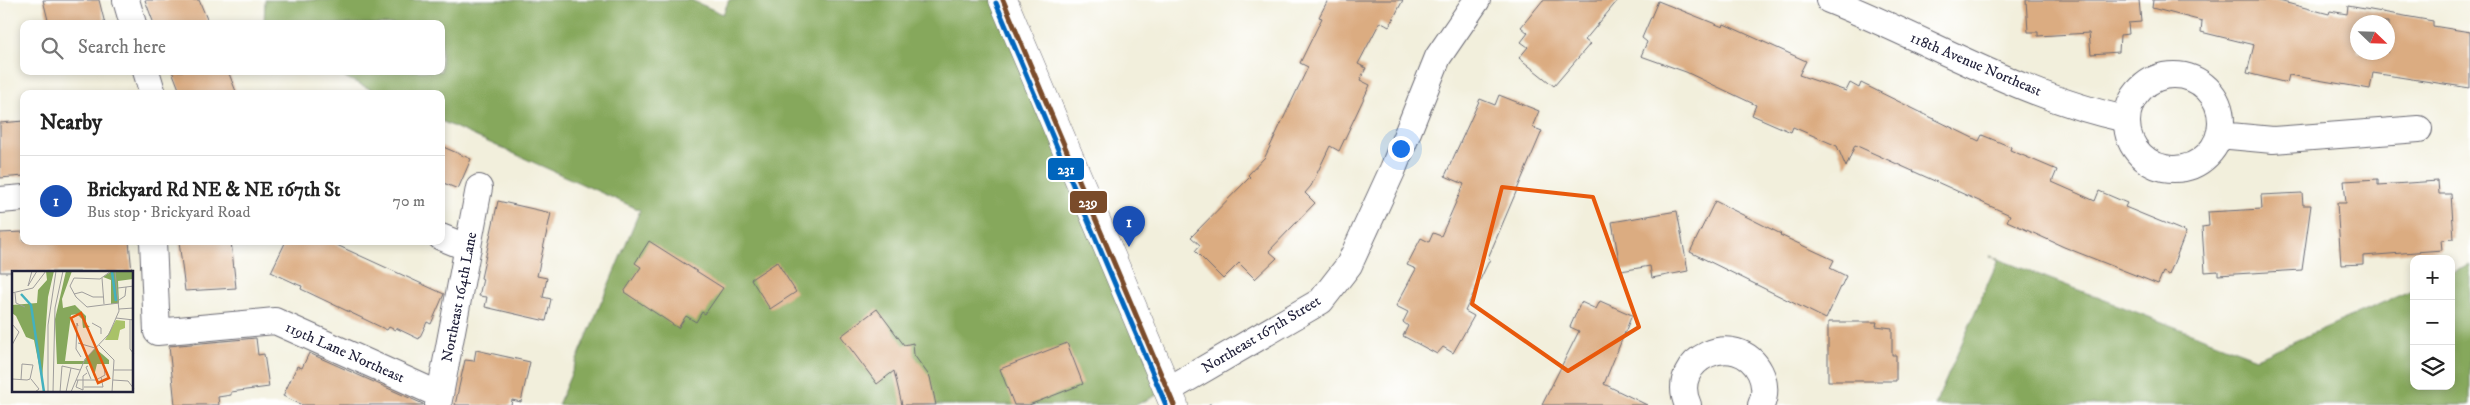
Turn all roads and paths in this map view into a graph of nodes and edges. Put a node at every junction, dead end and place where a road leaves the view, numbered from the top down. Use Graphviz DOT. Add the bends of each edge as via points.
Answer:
graph roads {
  1 [pos="126,0"];
  2 [pos="1003,0"];
  3 [pos="1477,0"];
  4 [pos="1845,3"];
  5 [pos="132,20"];
  6 [pos="147,75"];
  7 [pos="151,90"];
  8 [pos="2126,120"];
  9 [pos="2419,129"];
  10 [pos="2219,135"];
  11 [pos="479,188"];
  12 [pos="20,198"];
  13 [pos="0,200"];
  14 [pos="445,238"];
  15 [pos="153,245"];
  16 [pos="468,248"];
  17 [pos="1171,397"];
  18 [pos="439,400"];
  19 [pos="1688,405"];
  20 [pos="1761,405"];
  1 -- 5 [label="street"];
  2 -- 17 [label="street"];
  3 -- 17 [label="street, Northeast 167th Street" via="1438,57 1349,266 1321,301"];
  4 -- 8 [label="street, 118th Avenue Northeast" via="1987,72 2095,113"];
  6 -- 7 [label="street"];
  8 -- 10 [label="street" via="2128,133 2141,156 2165,169 2192,166 2212,150"];
  8 -- 10 [label="street" via="2129,106 2145,84 2163,76 2183,75 2207,87 2215,98 2222,124"];
  9 -- 10 [label="street" via="2273,140"];
  11 -- 16 [label="street, Northeast 164th Lane"];
  12 -- 13 [label="street"];
  14 -- 16 [label="street"];
  15 -- 18 [label="street, 119th Lane Northeast" via="157,332 275,321"];
  16 -- 18 [label="street, Northeast 164th Lane"];
  19 -- 20 [label="street" via="1684,389 1692,365 1712,351 1725,349 1743,354 1757,366 1763,377"];
}
